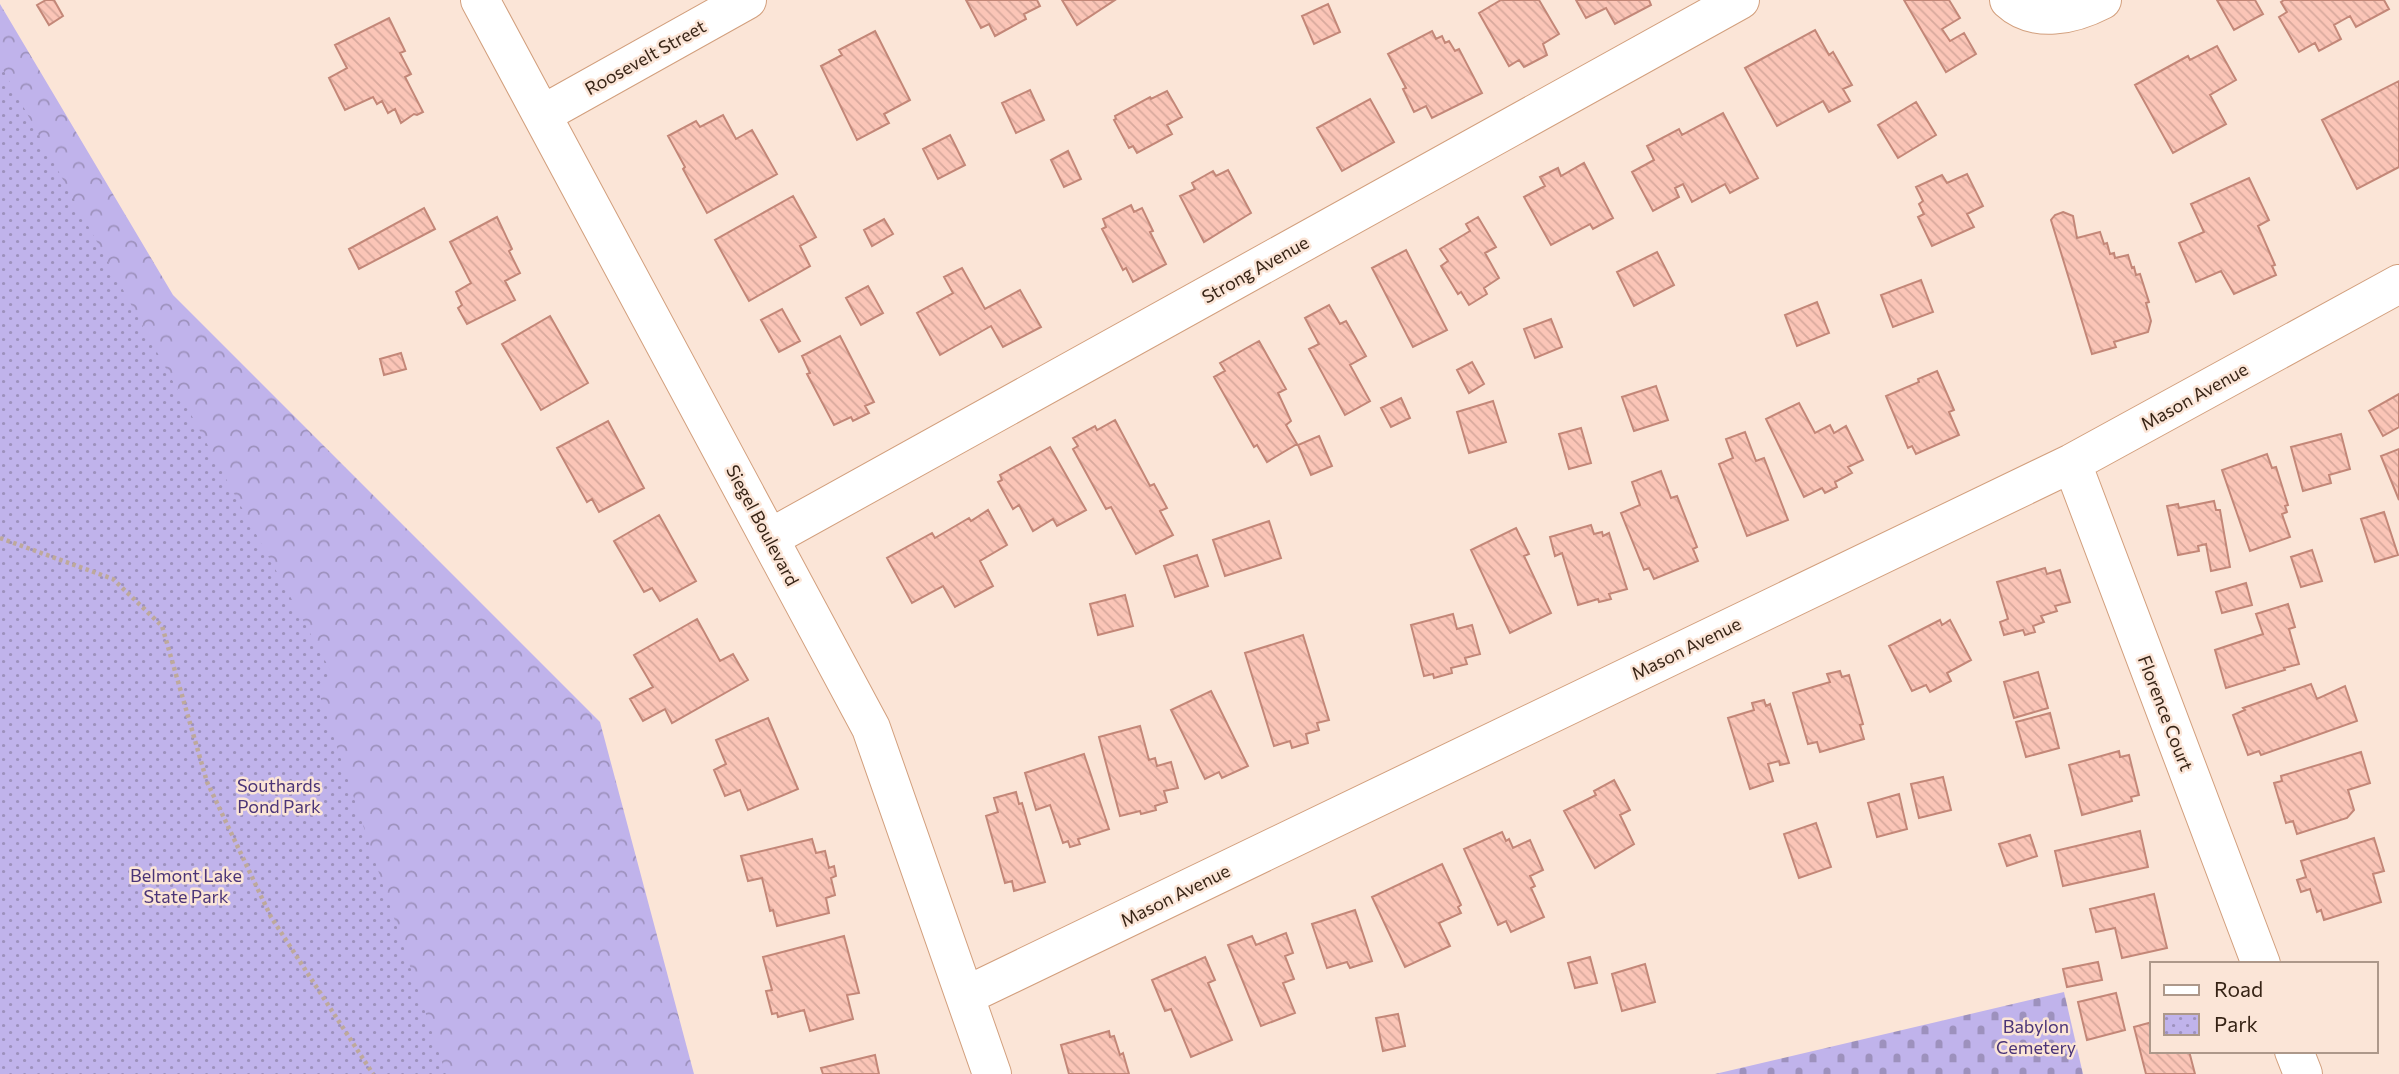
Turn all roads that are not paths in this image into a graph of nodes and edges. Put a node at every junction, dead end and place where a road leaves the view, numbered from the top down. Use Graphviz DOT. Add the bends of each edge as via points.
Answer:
graph roads {
  1 [pos="480,0"];
  2 [pos="747,0"];
  3 [pos="1740,0"];
  4 [pos="2009,0"];
  5 [pos="2102,0"];
  6 [pos="543,114"];
  7 [pos="2399,284"];
  8 [pos="2072,463"];
  9 [pos="770,538"];
  10 [pos="2260,962"];
  11 [pos="965,996"];
  12 [pos="2295,1053"];
  13 [pos="992,1074"];
  14 [pos="2303,1074"];
  1 -- 6 [label="street, Siegel Boulevard"];
  2 -- 6 [label="street, Roosevelt Street"];
  3 -- 9 [label="street, Strong Avenue"];
  4 -- 5 [label="street" via="2050,17"];
  6 -- 9 [label="street, Siegel Boulevard"];
  7 -- 8 [label="street, Mason Avenue"];
  8 -- 10 [label="street, Florence Court"];
  8 -- 11 [label="street, Mason Avenue"];
  9 -- 11 [label="street, Siegel Boulevard" via="871,728"];
  11 -- 13 [label="street, Siegel Boulevard"];
  12 -- 14 [label="street"];
}
